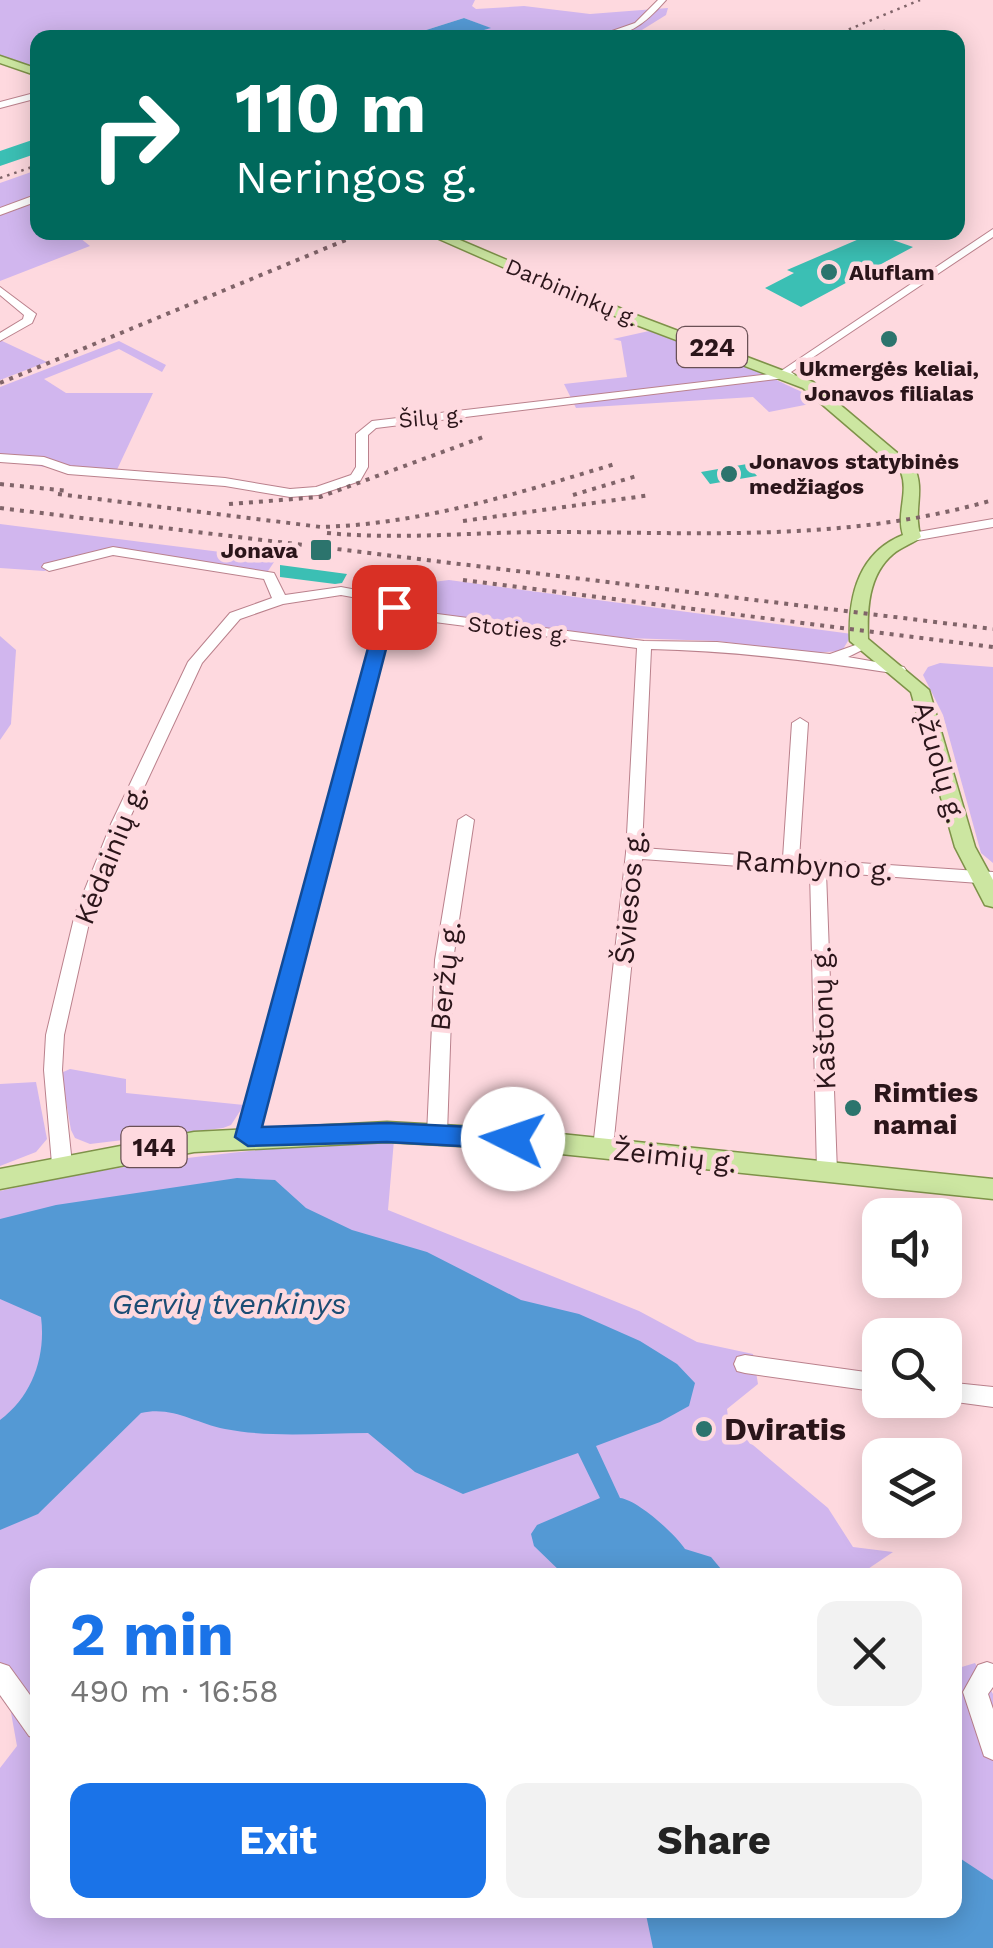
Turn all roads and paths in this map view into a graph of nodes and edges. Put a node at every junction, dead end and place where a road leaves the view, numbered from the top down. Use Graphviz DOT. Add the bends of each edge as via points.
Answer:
graph roads {
  1 [pos="662,0"];
  2 [pos="624,30"];
  3 [pos="0,58"];
  4 [pos="30,70"];
  5 [pos="30,97"];
  6 [pos="0,105"];
  7 [pos="30,200"];
  8 [pos="0,212"];
  9 [pos="993,232"];
  10 [pos="448,240"];
  11 [pos="0,290"];
  12 [pos="0,338"];
  13 [pos="786,374"];
  14 [pos="0,458"];
  15 [pos="993,523"];
  16 [pos="912,537"];
  17 [pos="49,567"];
  18 [pos="280,600"];
  19 [pos="394,607"];
  20 [pos="644,645"];
  21 [pos="861,647"];
  22 [pos="832,660"];
  23 [pos="898,670"];
  24 [pos="800,723"];
  25 [pos="466,820"];
  26 [pos="634,852"];
  27 [pos="790,862"];
  28 [pos="818,864"];
  29 [pos="986,877"];
  30 [pos="993,900"];
  31 [pos="437,1134"];
  32 [pos="248,1137"];
  33 [pos="603,1148"];
  34 [pos="62,1164"];
  35 [pos="827,1172"];
  36 [pos="0,1179"];
  37 [pos="993,1189"];
  38 [pos="745,1364"];
  39 [pos="862,1380"];
  40 [pos="962,1394"];
  41 [pos="993,1397"];
  42 [pos="987,1674"];
  43 [pos="0,1675"];
  44 [pos="30,1716"];
  45 [pos="993,1747"];
  1 -- 2 [label="street" via="638,26"];
  3 -- 4 [label="main road"];
  5 -- 6 [label="street"];
  7 -- 8 [label="street"];
  9 -- 13 [label="street"];
  10 -- 13 [label="main road, Darbininkų g. / 224"];
  11 -- 12 [label="street" via="30,314"];
  13 -- 14 [label="street, Šilų g." via="372,425 362,434 356,478 318,491"];
  13 -- 16 [label="main road, Darbininkų g. / 224" via="834,403 908,470"];
  15 -- 16 [label="street"];
  16 -- 21 [label="main road" via="889,546 870,566"];
  17 -- 18 [label="street" via="112,551 268,576"];
  18 -- 19 [label="street, Stoties g." via="341,591"];
  18 -- 34 [label="street, Kėdainių g." via="234,616 196,662 84,914 55,1035"];
  19 -- 20 [label="street, Stoties g." via="418,616"];
  19 -- 32 [label="street" via="336,794"];
  20 -- 22 [label="street, Stoties g."];
  20 -- 26 [label="street, Šviesos g."];
  21 -- 22 [label="street"];
  21 -- 23 [label="main road, Ąžuolų g."];
  22 -- 23 [label="street, Stoties g."];
  23 -- 29 [label="main road, Ąžuolų g." via="926,702 953,808"];
  24 -- 27 [label="street"];
  25 -- 31 [label="street, Beržų g." via="444,960"];
  26 -- 27 [label="street, Rambyno g."];
  26 -- 33 [label="street, Šviesos g."];
  27 -- 28 [label="street, Rambyno g."];
  28 -- 29 [label="street, Rambyno g."];
  28 -- 35 [label="street, Kaštonų g."];
  29 -- 30 [label="main road, Ąžuolų g."];
  31 -- 32 [label="main road, Žeimių g. / 144"];
  31 -- 33 [label="main road, Žeimių g. / 144"];
  32 -- 34 [label="main road, Žeimių g. / 144"];
  33 -- 35 [label="main road, Žeimių g. / 144"];
  34 -- 36 [label="main road, Žeimių g. / 144"];
  35 -- 37 [label="main road, Žeimių g. / 144"];
  38 -- 39 [label="street"];
  40 -- 41 [label="street"];
  42 -- 45 [label="street" via="976,1692"];
  43 -- 44 [label="street"];
}
